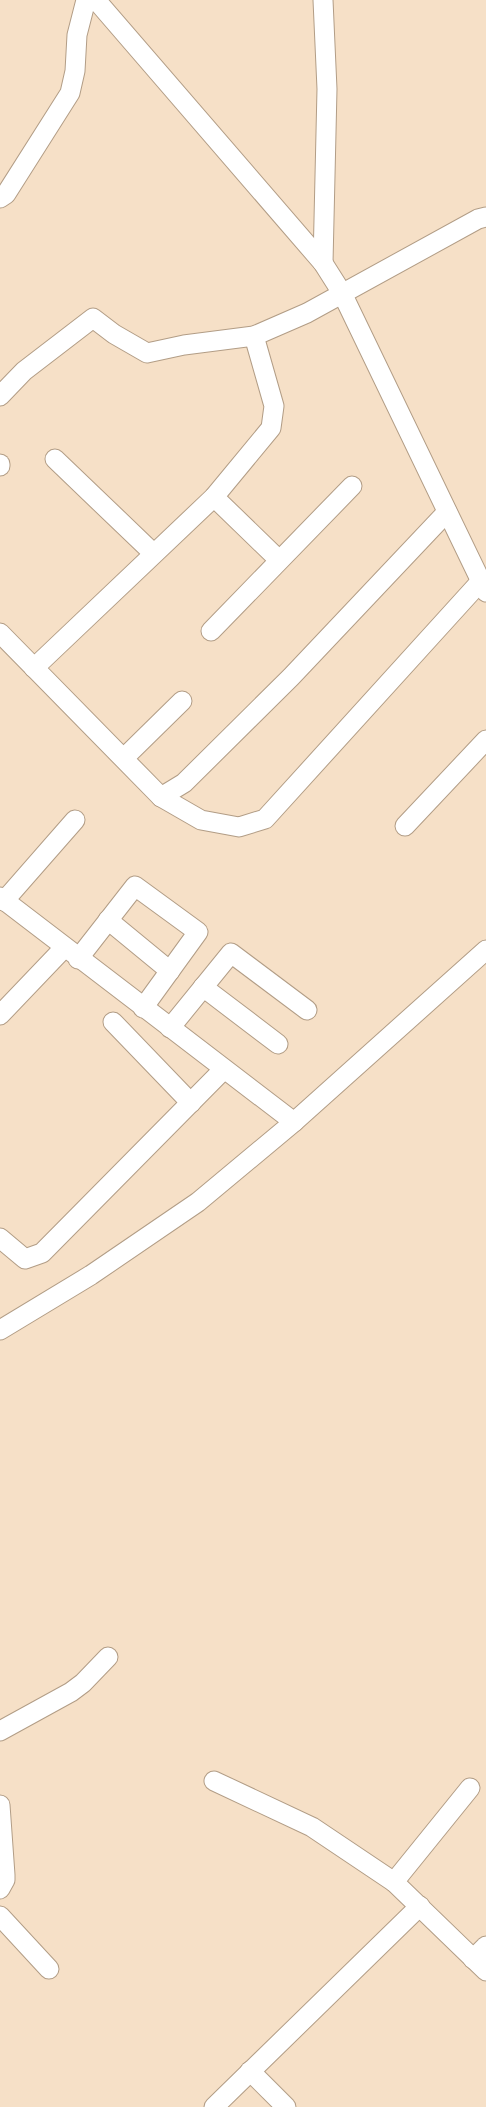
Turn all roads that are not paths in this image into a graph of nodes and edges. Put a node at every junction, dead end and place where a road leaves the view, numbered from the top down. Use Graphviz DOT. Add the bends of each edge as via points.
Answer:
graph roads {
  1 [pos="86,0"];
  2 [pos="96,0"];
  3 [pos="323,0"];
  4 [pos="0,198"];
  5 [pos="486,217"];
  6 [pos="323,263"];
  7 [pos="342,293"];
  8 [pos="254,336"];
  9 [pos="0,396"];
  10 [pos="56,459"];
  11 [pos="352,486"];
  12 [pos="214,497"];
  13 [pos="447,512"];
  14 [pos="152,553"];
  15 [pos="278,560"];
  16 [pos="483,586"];
  17 [pos="211,631"];
  18 [pos="0,633"];
  19 [pos="34,668"];
  20 [pos="182,701"];
  21 [pos="486,740"];
  22 [pos="124,757"];
  23 [pos="161,797"];
  24 [pos="75,820"];
  25 [pos="405,826"];
  26 [pos="4,906"];
  27 [pos="108,920"];
  28 [pos="486,950"];
  29 [pos="71,953"];
  30 [pos="170,971"];
  31 [pos="204,987"];
  32 [pos="143,1008"];
  33 [pos="307,1010"];
  34 [pos="0,1015"];
  35 [pos="113,1022"];
  36 [pos="170,1028"];
  37 [pos="278,1044"];
  38 [pos="224,1069"];
  39 [pos="191,1103"];
  40 [pos="294,1122"];
  41 [pos="0,1238"];
  42 [pos="0,1330"];
  43 [pos="108,1657"];
  44 [pos="0,1731"];
  45 [pos="214,1781"];
  46 [pos="470,1788"];
  47 [pos="0,1805"];
  48 [pos="394,1882"];
  49 [pos="0,1889"];
  50 [pos="420,1906"];
  51 [pos="0,1916"];
  52 [pos="482,1959"];
  53 [pos="49,1969"];
  54 [pos="250,2071"];
  55 [pos="214,2107"];
  56 [pos="286,2107"];
  1 -- 4 [label="lane" via="77,35 70,93 6,194"];
  2 -- 6 [label="lane"];
  3 -- 6 [label="lane" via="327,89"];
  5 -- 7 [label="lane" via="427,245"];
  6 -- 7 [label="lane"];
  7 -- 8 [label="lane" via="307,313"];
  7 -- 13 [label="lane"];
  8 -- 9 [label="lane" via="146,353 94,318 24,370"];
  8 -- 12 [label="lane" via="274,406 271,428"];
  10 -- 14 [label="lane"];
  11 -- 15 [label="lane"];
  12 -- 14 [label="lane"];
  12 -- 15 [label="lane"];
  13 -- 16 [label="lane"];
  13 -- 23 [label="lane" via="291,677 184,783"];
  14 -- 19 [label="lane"];
  15 -- 17 [label="lane"];
  16 -- 23 [label="lane" via="265,819 239,827 201,820"];
  18 -- 19 [label="lane"];
  19 -- 22 [label="lane"];
  20 -- 22 [label="lane"];
  21 -- 25 [label="lane"];
  22 -- 23 [label="lane"];
  24 -- 26 [label="lane"];
  26 -- 29 [label="lane"];
  27 -- 29 [label="lane"];
  27 -- 30 [label="lane"];
  27 -- 30 [label="lane" via="135,886 198,932"];
  28 -- 40 [label="lane"];
  29 -- 32 [label="lane"];
  29 -- 34 [label="lane"];
  30 -- 32 [label="lane"];
  31 -- 33 [label="lane" via="231,953"];
  31 -- 36 [label="lane"];
  31 -- 37 [label="lane"];
  32 -- 36 [label="lane"];
  35 -- 39 [label="lane"];
  36 -- 38 [label="lane"];
  38 -- 39 [label="lane"];
  38 -- 40 [label="lane"];
  39 -- 41 [label="lane" via="42,1253 25,1259"];
  40 -- 42 [label="lane" via="198,1202 91,1275"];
  43 -- 44 [label="lane" via="71,1692"];
  45 -- 48 [label="lane" via="312,1827"];
  46 -- 48 [label="lane"];
  47 -- 49 [label="lane" via="5,1880"];
  48 -- 50 [label="lane"];
  50 -- 52 [label="lane"];
  50 -- 54 [label="lane"];
  51 -- 53 [label="lane"];
  54 -- 55 [label="lane"];
  54 -- 56 [label="lane"];
}
